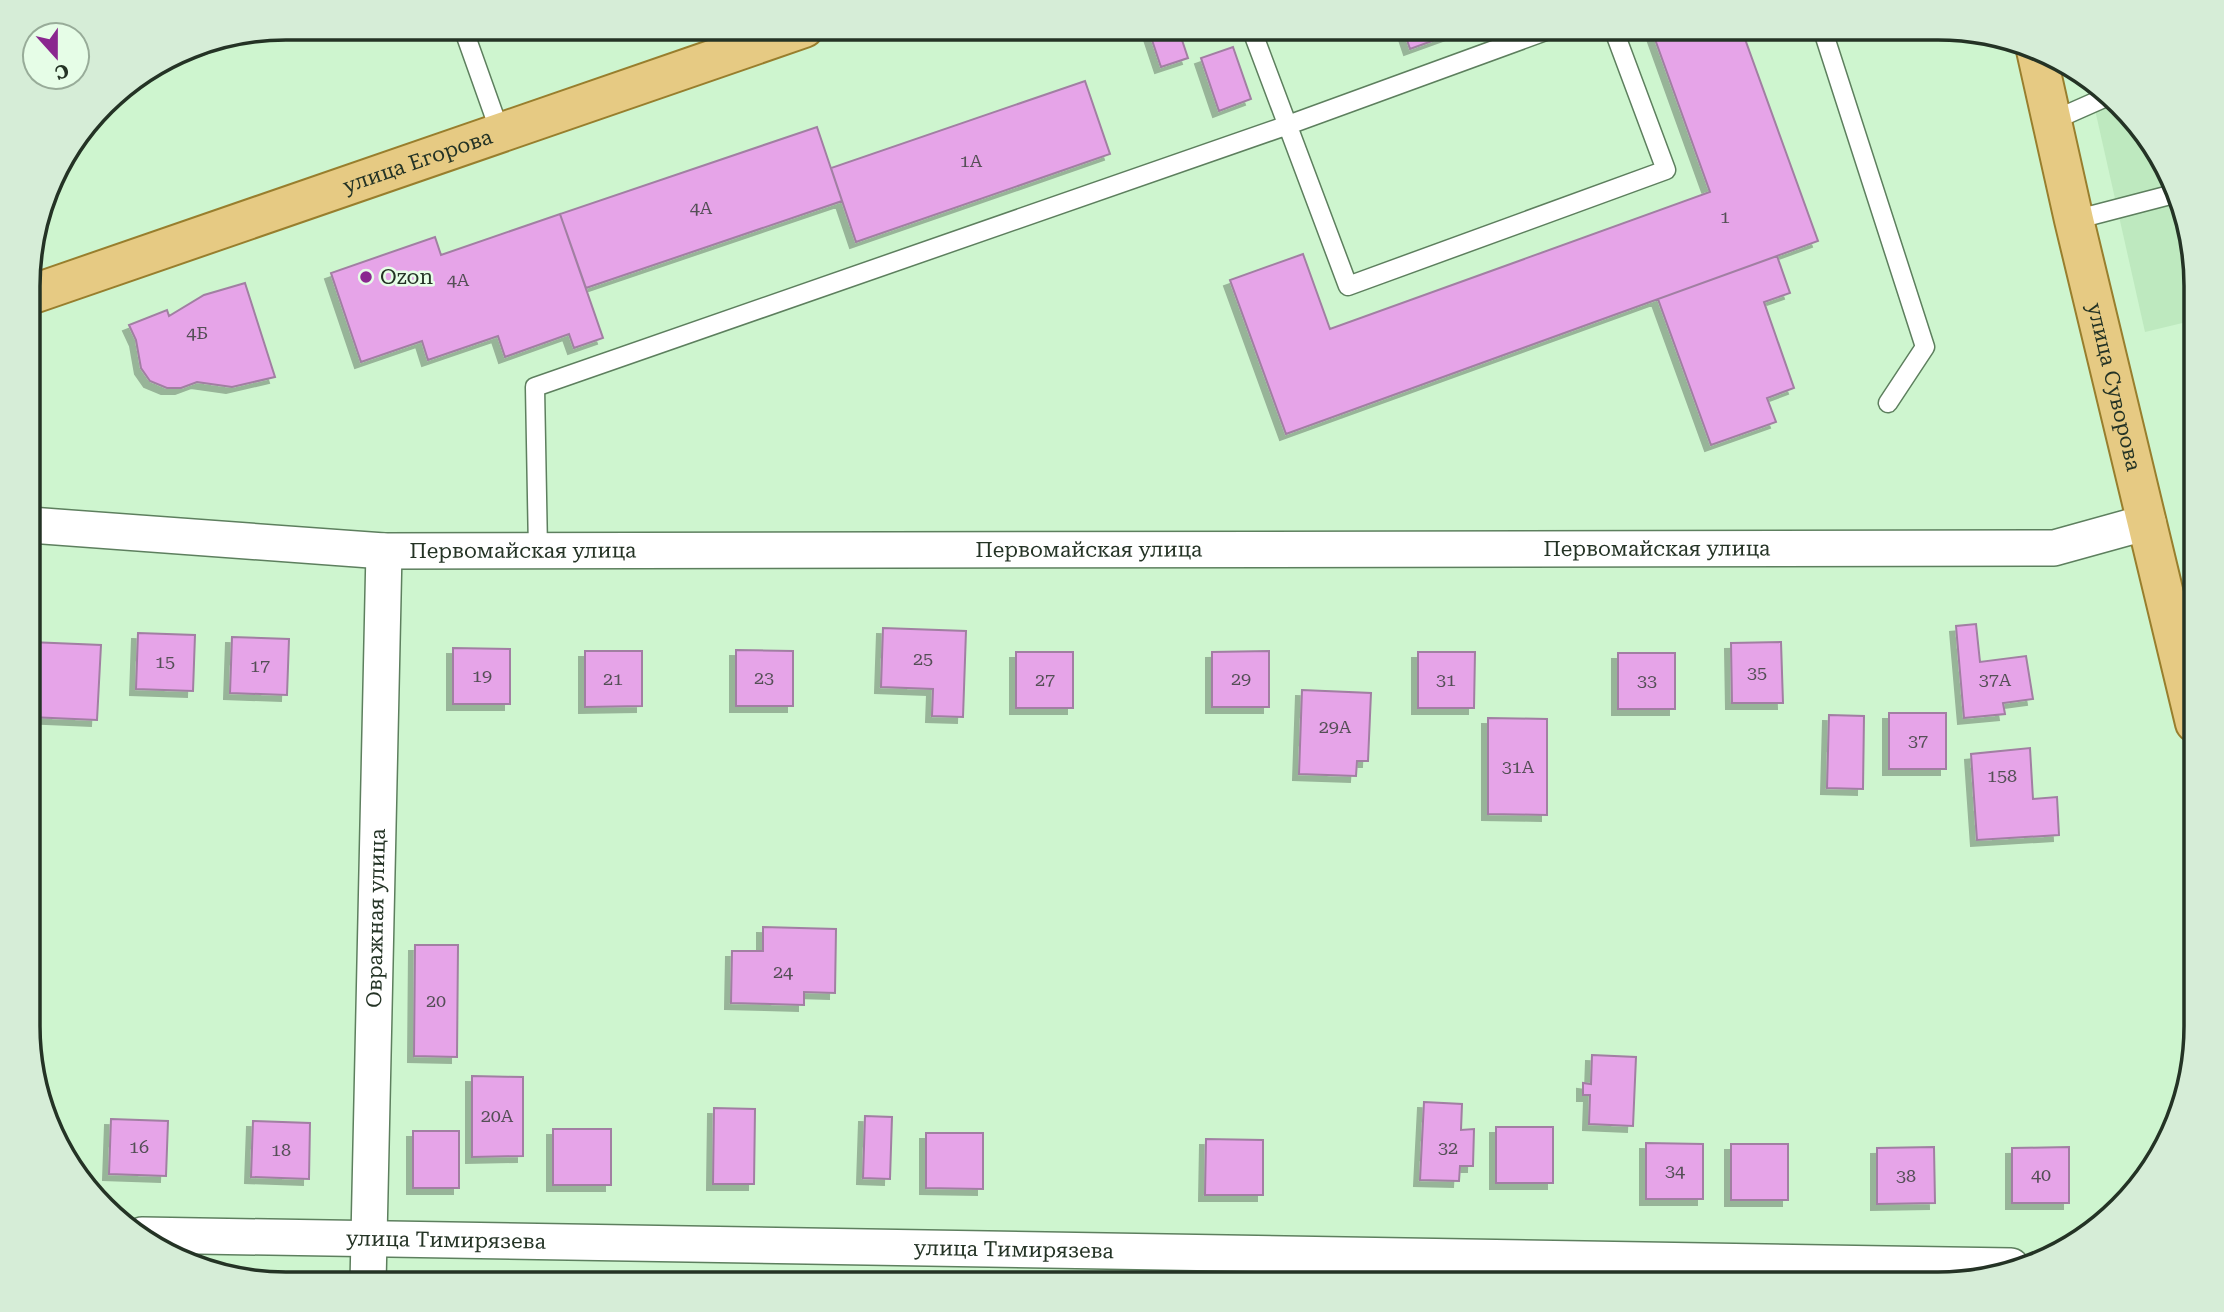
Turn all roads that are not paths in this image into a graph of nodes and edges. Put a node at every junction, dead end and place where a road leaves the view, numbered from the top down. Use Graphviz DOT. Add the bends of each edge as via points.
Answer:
graph roads {
  1 [pos="1256,40"];
  2 [pos="1520,40"];
  3 [pos="1618,40"];
  4 [pos="1826,40"];
  5 [pos="468,41"];
  6 [pos="767,41"];
  7 [pos="2039,62"];
  8 [pos="2099,100"];
  9 [pos="2052,121"];
  10 [pos="1288,125"];
  11 [pos="500,132"];
  12 [pos="2167,196"];
  13 [pos="2074,220"];
  14 [pos="40,293"];
  15 [pos="1888,403"];
  16 [pos="2148,522"];
  17 [pos="40,525"];
  18 [pos="384,551"];
  19 [pos="538,551"];
  20 [pos="2184,674"];
  21 [pos="158,1235"];
  22 [pos="368,1239"];
  23 [pos="1991,1266"];
  24 [pos="368,1272"];
  1 -- 10 [label="lane"];
  2 -- 10 [label="lane"];
  3 -- 10 [label="lane" via="1666,170 1348,286"];
  4 -- 15 [label="lane" via="1925,347"];
  5 -- 11 [label="lane"];
  6 -- 11 [label="main road, улица Егорова"];
  7 -- 9 [label="main road, улица Суворова"];
  8 -- 9 [label="lane"];
  9 -- 13 [label="main road, улица Суворова"];
  10 -- 19 [label="lane" via="535,387"];
  11 -- 14 [label="main road, улица Егорова"];
  12 -- 13 [label="lane"];
  13 -- 16 [label="main road, улица Суворова"];
  16 -- 19 [label="street, Первомайская улица" via="2054,548"];
  16 -- 20 [label="main road, улица Суворова"];
  17 -- 18 [label="street, Первомайская улица"];
  18 -- 19 [label="street, Первомайская улица"];
  18 -- 22 [label="street, Овражная улица"];
  21 -- 22 [label="street, улица Тимирязева"];
  22 -- 23 [label="street, улица Тимирязева"];
  22 -- 24 [label="street, Овражная улица"];
}
